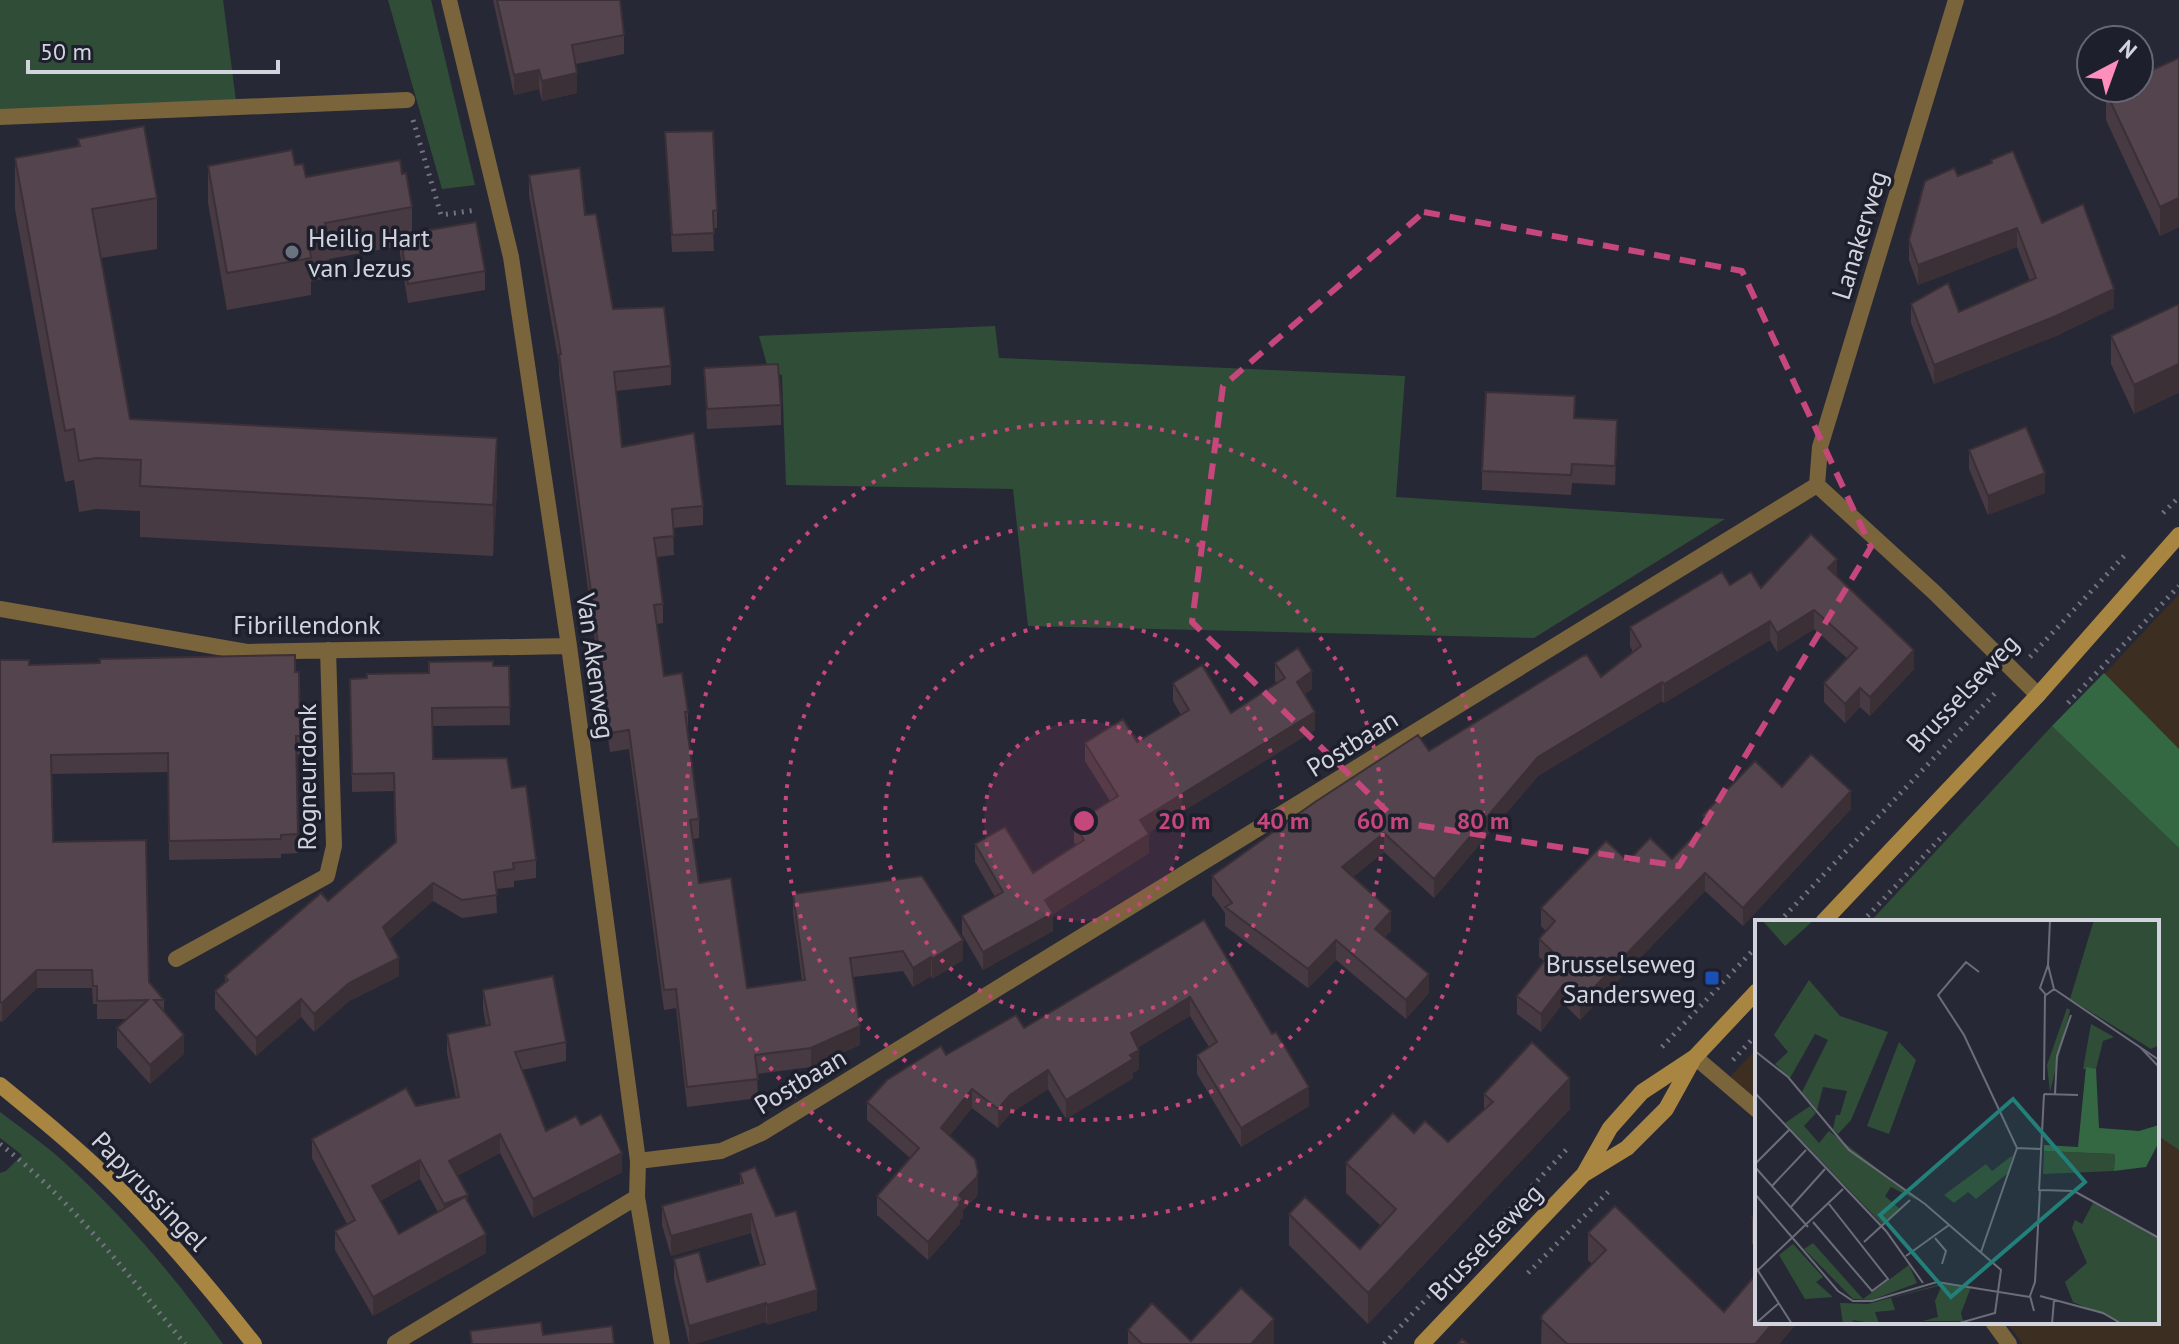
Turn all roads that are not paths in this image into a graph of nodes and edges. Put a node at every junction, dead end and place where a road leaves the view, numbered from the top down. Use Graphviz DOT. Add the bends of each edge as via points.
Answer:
graph roads {
  1 [pos="449,0"];
  2 [pos="1956,0"];
  3 [pos="407,100"];
  4 [pos="0,117"];
  5 [pos="1817,485"];
  6 [pos="2179,535"];
  7 [pos="0,609"];
  8 [pos="569,646"];
  9 [pos="328,650"];
  10 [pos="2038,695"];
  11 [pos="1825,920"];
  12 [pos="176,959"];
  13 [pos="1755,993"];
  14 [pos="1695,1057"];
  15 [pos="0,1085"];
  16 [pos="1755,1108"];
  17 [pos="638,1161"];
  18 [pos="1584,1174"];
  19 [pos="637,1197"];
  20 [pos="1994,1324"];
  21 [pos="395,1343"];
  22 [pos="254,1344"];
  23 [pos="662,1344"];
  24 [pos="1422,1344"];
  25 [pos="2009,1344"];
  1 -- 8 [label="street, Van Akenweg" via="511,257"];
  2 -- 5 [label="street, Lanakerweg" via="1820,447"];
  3 -- 4 [label="street"];
  5 -- 10 [label="street"];
  5 -- 17 [label="street, Postbaan" via="762,1133 721,1151"];
  6 -- 10 [label="street"];
  7 -- 9 [label="street, Fibrillendonk" via="247,652"];
  8 -- 9 [label="street, Fibrillendonk"];
  8 -- 17 [label="street, Van Akenweg"];
  9 -- 12 [label="street, Rogneurdonk" via="334,846 327,876"];
  10 -- 11 [label="street"];
  13 -- 14 [label="street, Brusselseweg"];
  14 -- 16 [label="street"];
  14 -- 18 [label="street, Brusselseweg" via="1642,1092 1610,1128"];
  14 -- 18 [label="street, Brusselseweg" via="1666,1109 1627,1148"];
  15 -- 22 [label="street, Papyrussingel" via="112,1182"];
  17 -- 19 [label="street, Van Akenweg"];
  18 -- 24 [label="street, Brusselseweg"];
  19 -- 21 [label="street"];
  19 -- 23 [label="street, Van Akenweg"];
  20 -- 25 [label="street"];
}
